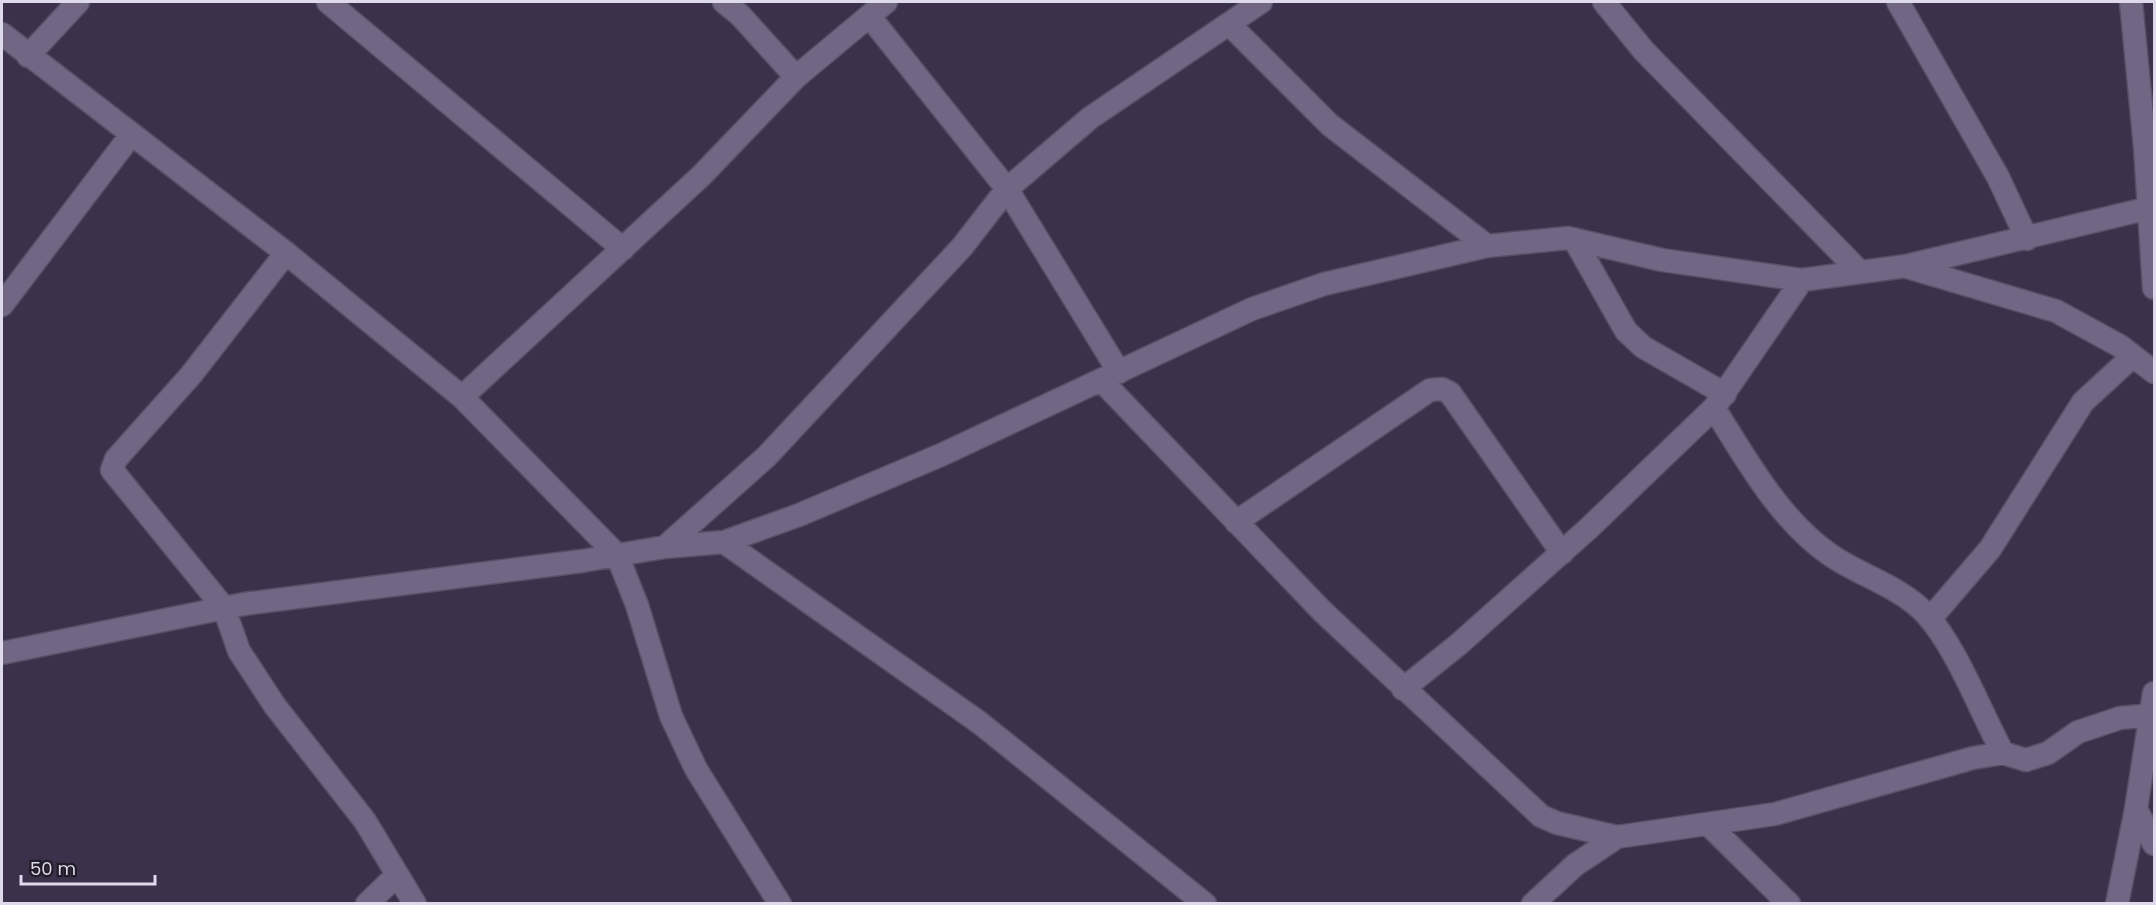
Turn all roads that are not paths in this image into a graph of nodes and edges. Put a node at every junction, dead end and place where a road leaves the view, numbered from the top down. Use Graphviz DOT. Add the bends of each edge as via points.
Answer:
graph roads {
  1 [pos="78,2"];
  2 [pos="328,2"];
  3 [pos="1604,2"];
  4 [pos="1898,2"];
  5 [pos="2131,2"];
  6 [pos="1249,5"];
  7 [pos="740,6"];
  8 [pos="878,9"];
  9 [pos="1230,25"];
  10 [pos="2,34"];
  11 [pos="28,56"];
  12 [pos="796,77"];
  13 [pos="131,135"];
  14 [pos="2150,145"];
  15 [pos="1007,189"];
  16 [pos="2151,208"];
  17 [pos="1574,239"];
  18 [pos="2027,239"];
  19 [pos="1487,246"];
  20 [pos="623,249"];
  21 [pos="285,253"];
  22 [pos="1906,266"];
  23 [pos="1860,272"];
  24 [pos="10,277"];
  25 [pos="1802,280"];
  26 [pos="2154,288"];
  27 [pos="2,305"];
  28 [pos="2133,356"];
  29 [pos="2154,372"];
  30 [pos="1110,376"];
  31 [pos="462,397"];
  32 [pos="1719,401"];
  33 [pos="1236,522"];
  34 [pos="724,542"];
  35 [pos="665,547"];
  36 [pos="1562,553"];
  37 [pos="616,555"];
  38 [pos="224,608"];
  39 [pos="1930,619"];
  40 [pos="2,653"];
  41 [pos="1403,689"];
  42 [pos="2153,704"];
  43 [pos="2002,753"];
  44 [pos="2136,809"];
  45 [pos="1708,824"];
  46 [pos="1617,837"];
  47 [pos="2154,844"];
  48 [pos="397,875"];
  49 [pos="367,903"];
  50 [pos="415,903"];
  51 [pos="780,903"];
  52 [pos="1205,903"];
  53 [pos="1533,903"];
  54 [pos="1789,903"];
  55 [pos="2117,903"];
  1 -- 11 [label="street"];
  2 -- 20 [label="street"];
  3 -- 23 [label="street" via="1644,51"];
  4 -- 18 [label="street" via="1998,177"];
  5 -- 14 [label="street"];
  6 -- 9 [label="street"];
  7 -- 12 [label="street"];
  8 -- 12 [label="street"];
  8 -- 15 [label="street"];
  9 -- 15 [label="street" via="1090,118"];
  9 -- 19 [label="street" via="1330,125"];
  10 -- 11 [label="street"];
  11 -- 13 [label="street"];
  12 -- 20 [label="street" via="702,175"];
  13 -- 21 [label="street"];
  13 -- 24 [label="street"];
  14 -- 16 [label="street"];
  15 -- 30 [label="street"];
  15 -- 35 [label="street" via="962,247 767,456"];
  16 -- 18 [label="street"];
  16 -- 26 [label="street"];
  17 -- 19 [label="street"];
  17 -- 25 [label="street" via="1662,260"];
  17 -- 32 [label="street" via="1626,331"];
  18 -- 22 [label="street"];
  19 -- 30 [label="street" via="1324,284 1252,309"];
  20 -- 31 [label="street"];
  21 -- 31 [label="street"];
  21 -- 38 [label="street" via="191,375 112,464 114,474"];
  22 -- 23 [label="street"];
  22 -- 28 [label="street" via="2056,310"];
  23 -- 25 [label="street"];
  24 -- 27 [label="street"];
  25 -- 32 [label="street"];
  28 -- 29 [label="street"];
  28 -- 39 [label="street" via="2083,402 1990,549"];
  30 -- 33 [label="street"];
  30 -- 34 [label="street" via="930,460"];
  31 -- 37 [label="street"];
  32 -- 36 [label="street"];
  32 -- 39 [label="street" via="1765,487 1809,538 1846,565 1909,598"];
  33 -- 36 [label="street" via="1430,390 1442,389 1450,393"];
  33 -- 41 [label="street"];
  34 -- 35 [label="street"];
  34 -- 52 [label="street" via="980,723"];
  35 -- 37 [label="street"];
  36 -- 41 [label="street"];
  37 -- 38 [label="street"];
  37 -- 51 [label="street" via="637,605 671,716 686,748"];
  38 -- 40 [label="street"];
  38 -- 48 [label="street" via="239,651 275,706 365,821"];
  39 -- 43 [label="street"];
  41 -- 46 [label="street" via="1541,816"];
  42 -- 43 [label="street" via="2078,732 2048,753 2026,760"];
  42 -- 44 [label="street"];
  43 -- 45 [label="street" via="1775,814"];
  44 -- 47 [label="street"];
  44 -- 55 [label="street"];
  45 -- 46 [label="street"];
  45 -- 54 [label="street"];
  46 -- 53 [label="street" via="1575,865"];
  48 -- 49 [label="street"];
  48 -- 50 [label="street"];
}
